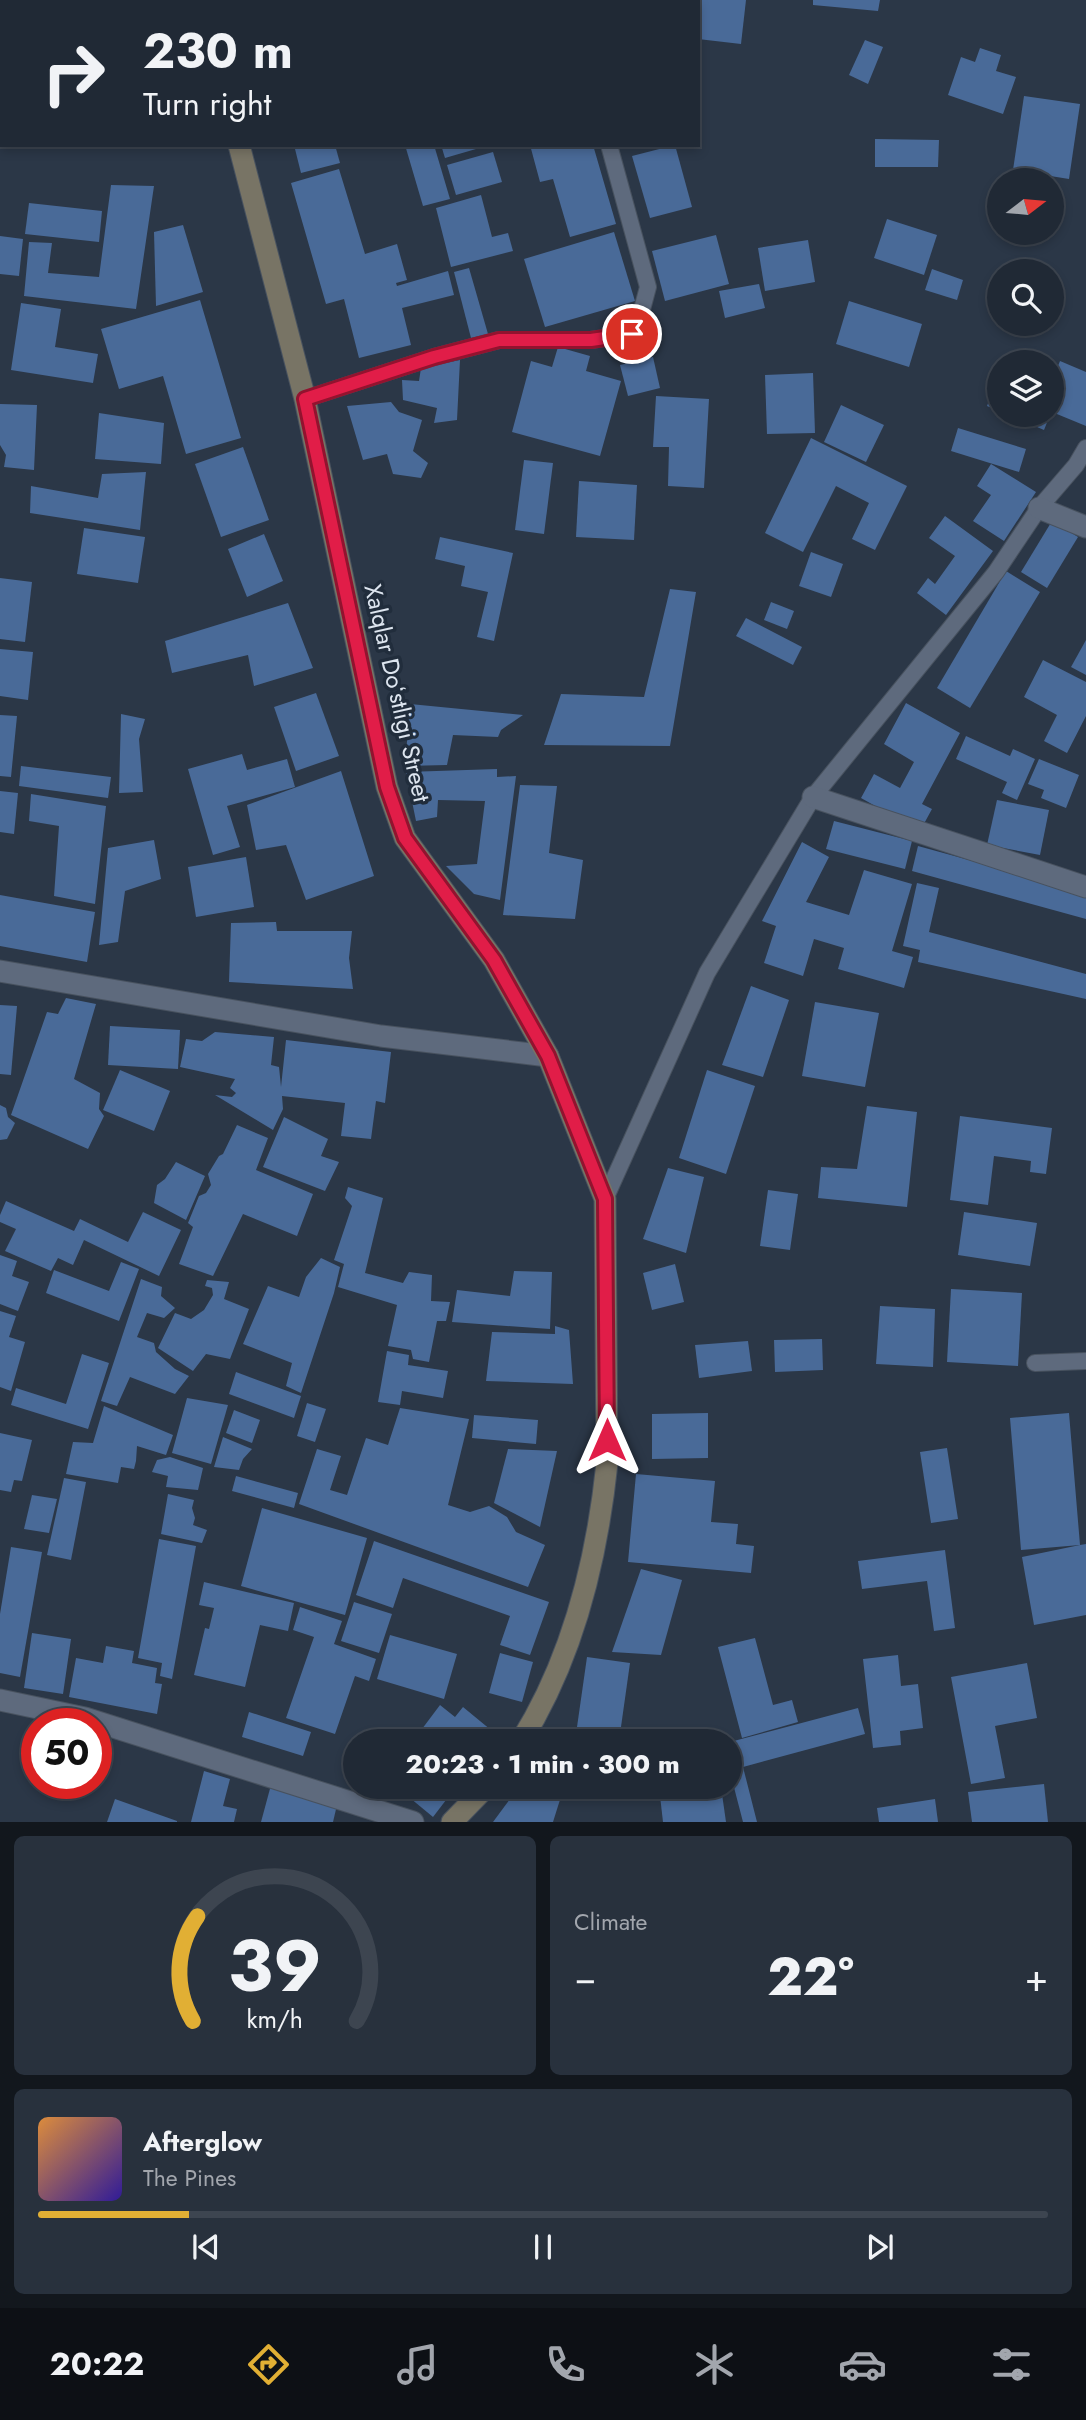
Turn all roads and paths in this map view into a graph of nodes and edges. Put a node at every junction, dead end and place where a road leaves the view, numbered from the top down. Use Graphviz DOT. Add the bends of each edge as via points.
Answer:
graph roads {
  1 [pos="240,147"];
  2 [pos="610,147"];
  3 [pos="305,399"];
  4 [pos="1086,449"];
  5 [pos="1039,508"];
  6 [pos="1086,527"];
  7 [pos="813,797"];
  8 [pos="1086,887"];
  9 [pos="0,971"];
  10 [pos="548,1056"];
  11 [pos="605,1199"];
  12 [pos="1086,1362"];
  13 [pos="1035,1363"];
  14 [pos="0,1700"];
  15 [pos="529,1729"];
  16 [pos="474,1799"];
  17 [pos="413,1822"];
  18 [pos="452,1822"];
  1 -- 3 [label="main road, Xalqlar Doʻstligi Street"];
  2 -- 3 [label="lane" via="648,286 632,334 591,340 499,340"];
  3 -- 10 [label="main road, Xalqlar Doʻstligi Street" via="387,787 405,838 494,960"];
  4 -- 5 [label="lane"];
  5 -- 6 [label="street"];
  5 -- 7 [label="lane" via="996,572"];
  7 -- 8 [label="street"];
  7 -- 11 [label="lane" via="707,973"];
  9 -- 10 [label="street" via="382,1036"];
  10 -- 11 [label="main road, Xalqlar Doʻstligi Street"];
  11 -- 15 [label="main road, Xalqlar Doʻstligi Street" via="607,1463 603,1502 587,1580 564,1655"];
  12 -- 13 [label="lane"];
  14 -- 17 [label="street" via="85,1718"];
  16 -- 18 [label="main road"];
}
